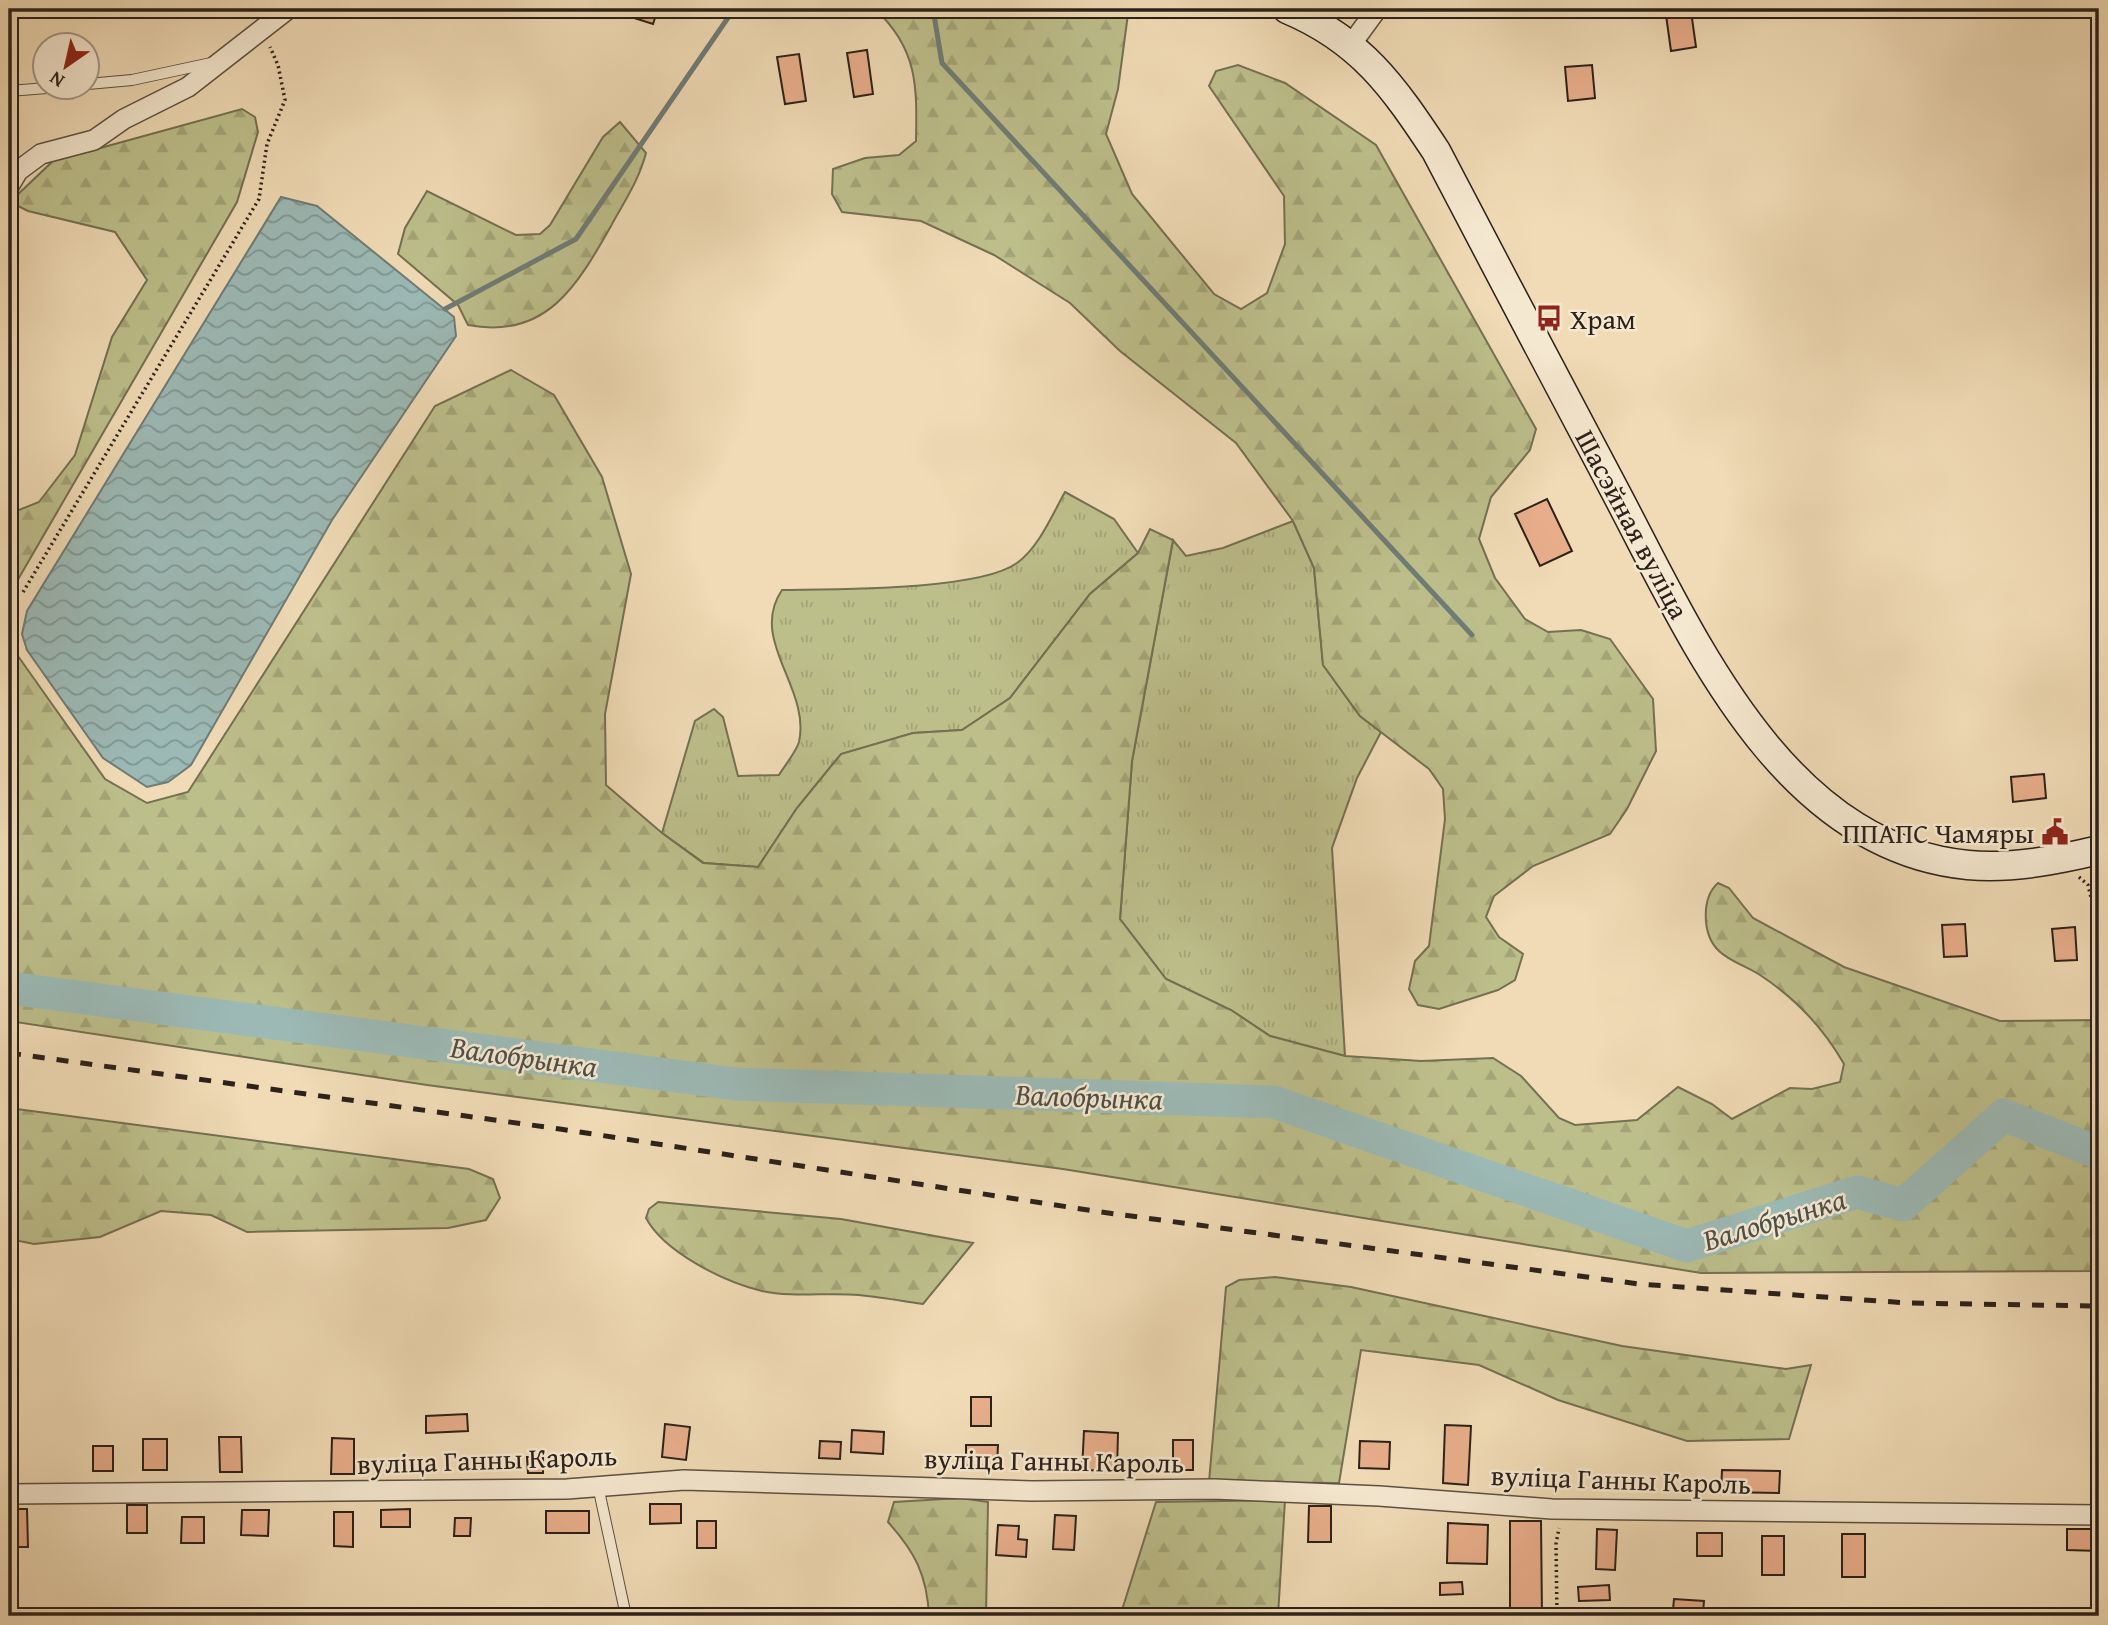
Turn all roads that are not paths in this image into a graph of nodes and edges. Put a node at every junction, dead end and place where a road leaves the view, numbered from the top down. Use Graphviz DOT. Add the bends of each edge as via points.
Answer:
graph roads {
  1 [pos="288,9"];
  2 [pos="1287,9"];
  3 [pos="1377,9"];
  4 [pos="1350,46"];
  5 [pos="225,59"];
  6 [pos="102,83"];
  7 [pos="32,89"];
  8 [pos="9,91"];
  9 [pos="9,186"];
  10 [pos="2099,850"];
  11 [pos="598,1486"];
  12 [pos="9,1494"];
  13 [pos="2099,1515"];
  14 [pos="626,1616"];
  1 -- 5 [label="street"];
  2 -- 4 [label="main road, Шасэйная вуліца" via="1311,19"];
  3 -- 4 [label="street"];
  4 -- 10 [label="main road, Шасэйная вуліца" via="1372,63 1397,93 1436,152 1689,630 1775,760 1852,823 1927,858 1969,865 2058,860"];
  5 -- 6 [label="lane"];
  5 -- 9 [label="street" via="188,87 124,119 94,140 41,154 18,171"];
  7 -- 8 [label="lane"];
  11 -- 12 [label="street, вуліца Ганны Кароль"];
  11 -- 13 [label="street, вуліца Ганны Кароль" via="684,1480 1032,1491 1214,1489 1563,1509"];
  11 -- 14 [label="lane"];
}
